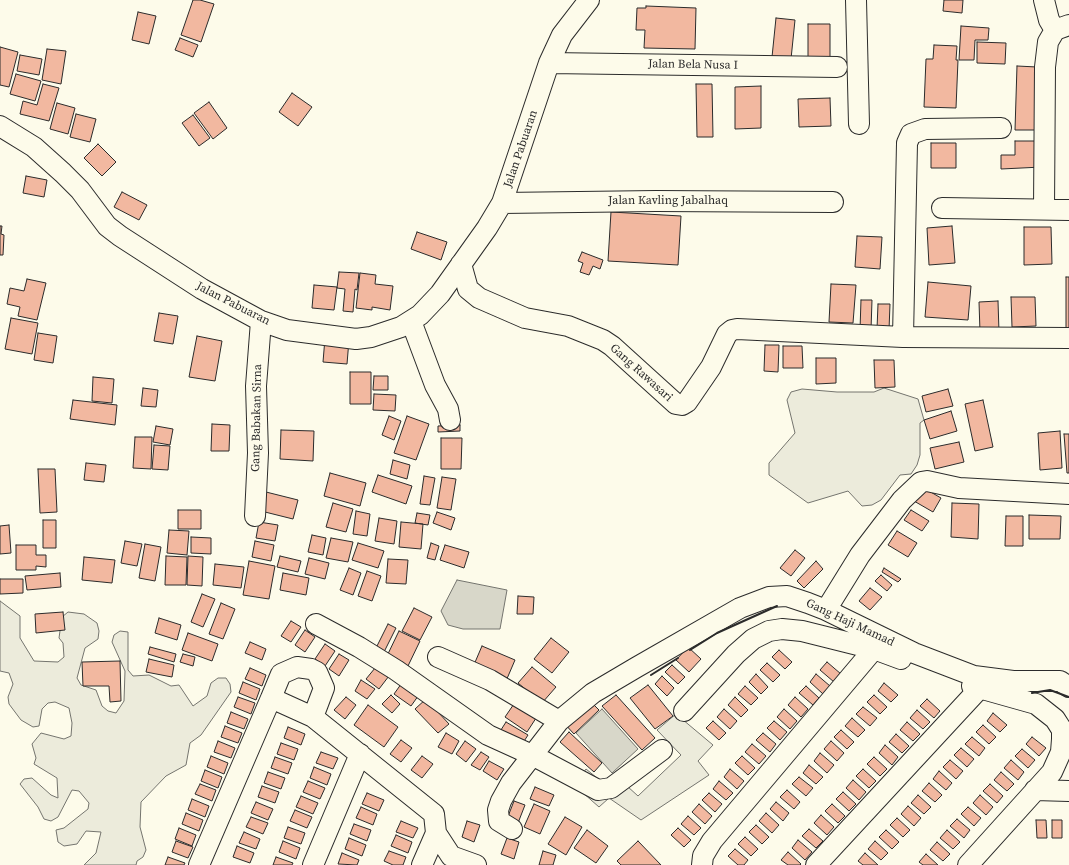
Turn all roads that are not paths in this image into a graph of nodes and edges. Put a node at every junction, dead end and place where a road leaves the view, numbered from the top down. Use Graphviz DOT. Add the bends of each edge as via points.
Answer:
graph roads {
  1 [pos="589,0"];
  2 [pos="856,0"];
  3 [pos="1044,0"];
  4 [pos="1062,28"];
  5 [pos="549,63"];
  6 [pos="837,67"];
  7 [pos="859,124"];
  8 [pos="0,126"];
  9 [pos="1002,128"];
  10 [pos="833,202"];
  11 [pos="502,204"];
  12 [pos="942,208"];
  13 [pos="1044,209"];
  14 [pos="1069,210"];
  15 [pos="461,264"];
  16 [pos="260,321"];
  17 [pos="411,321"];
  18 [pos="903,337"];
  19 [pos="1069,338"];
  20 [pos="450,420"];
  21 [pos="1069,494"];
  22 [pos="255,516"];
  23 [pos="826,610"];
  24 [pos="316,624"];
  25 [pos="874,649"];
  26 [pos="438,657"];
  27 [pos="1069,687"];
  28 [pos="979,689"];
  29 [pos="271,698"];
  30 [pos="684,711"];
  31 [pos="313,717"];
  32 [pos="559,720"];
  33 [pos="662,750"];
  34 [pos="360,754"];
  35 [pos="532,755"];
  36 [pos="1035,790"];
  37 [pos="1069,791"];
  38 [pos="512,829"];
  39 [pos="436,833"];
  40 [pos="449,860"];
  41 [pos="199,865"];
  42 [pos="313,865"];
  43 [pos="422,865"];
  44 [pos="476,865"];
  45 [pos="702,865"];
  46 [pos="816,865"];
  47 [pos="968,865"];
  1 -- 5 [label="street, Jalan Pabuaran" via="562,35"];
  2 -- 7 [label="street"];
  3 -- 4 [label="street" via="1049,20"];
  4 -- 13 [label="street" via="1048,42 1045,67"];
  5 -- 6 [label="street, Jalan Bela Nusa I"];
  5 -- 11 [label="street, Jalan Pabuaran"];
  8 -- 16 [label="street, Jalan Pabuaran" via="34,147 63,173 108,226 120,236 202,289"];
  9 -- 18 [label="street" via="925,129 911,134 907,143"];
  10 -- 11 [label="street, Jalan Kavling Jabalhaq" via="656,201"];
  11 -- 15 [label="street, Jalan Pabuaran"];
  12 -- 13 [label="street"];
  13 -- 14 [label="street"];
  15 -- 17 [label="street, Jalan Pabuaran" via="440,294"];
  15 -- 18 [label="street, Gang Rawasari" via="468,289 479,298 525,318 575,328 603,340 676,404 682,405 687,402 710,367 727,334 732,330"];
  16 -- 17 [label="street, Jalan Pabuaran" via="287,330 356,340 386,333"];
  16 -- 22 [label="street, Gang Babakan Sirna" via="256,386 258,453"];
  17 -- 20 [label="street" via="435,385 448,409"];
  18 -- 19 [label="street"];
  21 -- 23 [label="street" via="959,488 921,482 902,500 860,555"];
  23 -- 27 [label="street, Gang Haji Mamad" via="914,654 960,672 1013,681 1060,681"];
  23 -- 32 [label="street, Gang Haji Mamad" via="787,596 769,597 740,608 593,693"];
  24 -- 35 [label="street" via="396,670 488,735"];
  25 -- 28 [label="street"];
  25 -- 30 [label="street" via="802,631 769,631 754,639 736,654"];
  25 -- 45 [label="street" via="712,841 703,856"];
  26 -- 32 [label="street" via="490,680"];
  28 -- 36 [label="street" via="1036,704 1055,719 1062,730 1062,752 1052,772"];
  28 -- 46 [label="street"];
  29 -- 31 [label="street"];
  29 -- 31 [label="street" via="281,674 297,667 311,669 317,672 324,688"];
  29 -- 41 [label="street"];
  31 -- 34 [label="street"];
  32 -- 35 [label="street, Gang Haji Mamad"];
  33 -- 35 [label="street" via="611,788 598,790"];
  34 -- 39 [label="street" via="434,814"];
  34 -- 42 [label="street"];
  35 -- 38 [label="street, Gang Haji Mamad" via="510,783 498,810 499,821"];
  36 -- 37 [label="street"];
  36 -- 47 [label="street"];
  39 -- 40 [label="street"];
  39 -- 43 [label="street"];
  40 -- 44 [label="street"];
}
